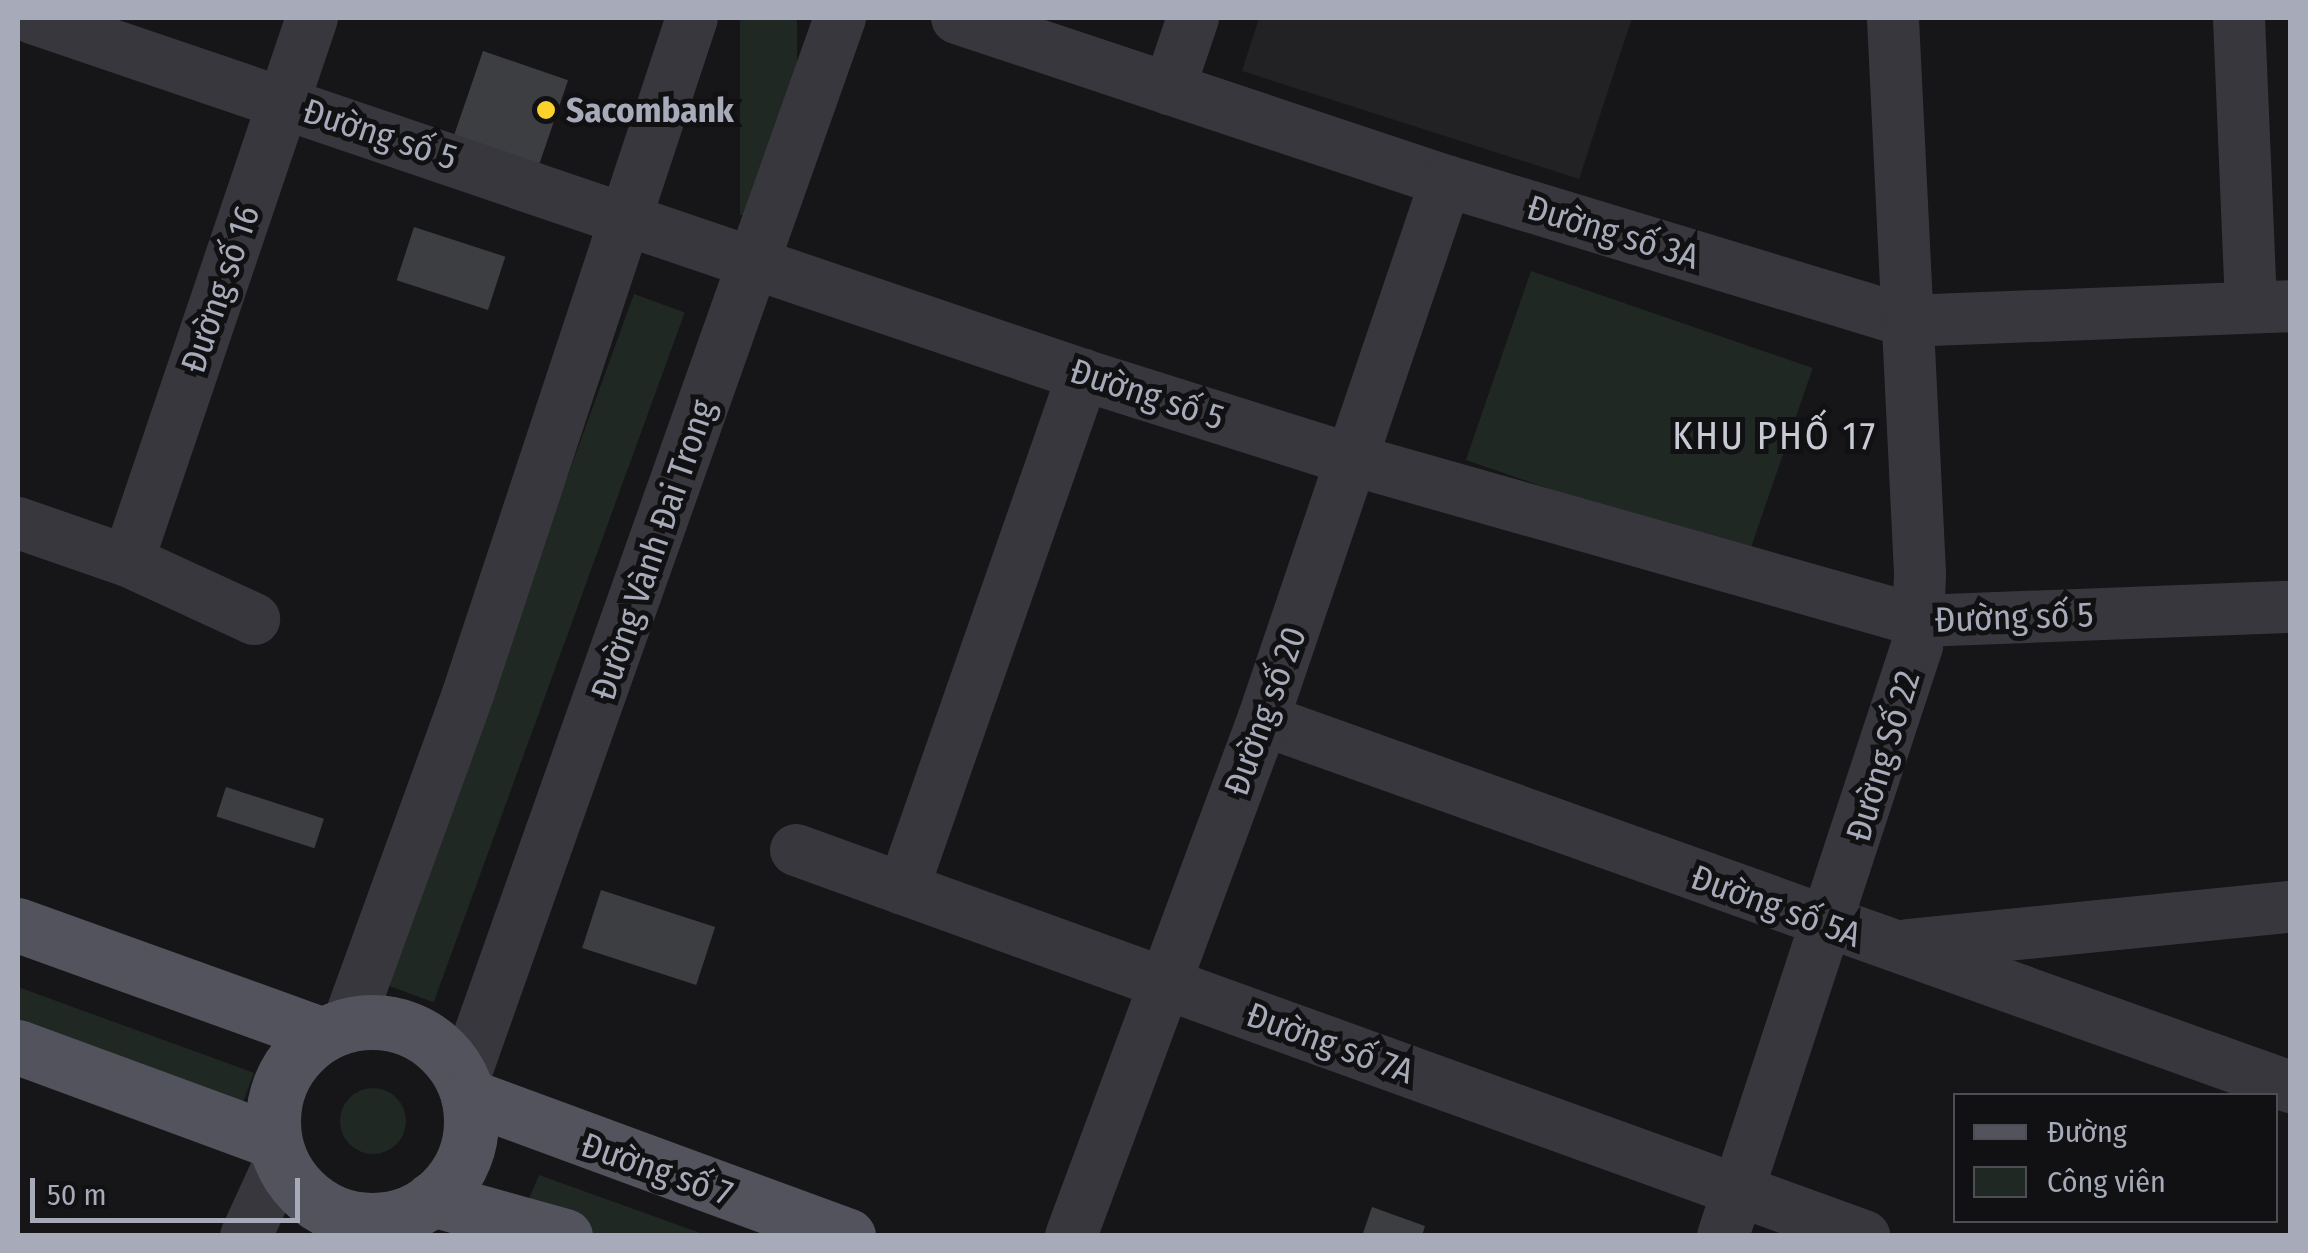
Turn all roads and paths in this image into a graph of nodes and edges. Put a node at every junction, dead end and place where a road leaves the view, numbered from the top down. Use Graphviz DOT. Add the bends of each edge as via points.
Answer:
graph roads {
  1 [pos="32,18"];
  2 [pos="312,18"];
  3 [pos="692,18"];
  4 [pos="840,18"];
  5 [pos="957,18"];
  6 [pos="1193,18"];
  7 [pos="1892,18"];
  8 [pos="2239,18"];
  9 [pos="1168,90"];
  10 [pos="284,102"];
  11 [pos="1446,181"];
  12 [pos="624,216"];
  13 [pos="754,261"];
  14 [pos="2271,306"];
  15 [pos="1906,321"];
  16 [pos="1083,375"];
  17 [pos="1353,460"];
  18 [pos="18,522"];
  19 [pos="128,561"];
  20 [pos="2290,607"];
  21 [pos="254,619"];
  22 [pos="1920,621"];
  23 [pos="1263,720"];
  24 [pos="796,850"];
  25 [pos="903,889"];
  26 [pos="2290,907"];
  27 [pos="18,925"];
  28 [pos="1829,926"];
  29 [pos="1890,947"];
  30 [pos="1166,984"];
  31 [pos="335,1030"];
  32 [pos="18,1047"];
  33 [pos="2290,1087"];
  34 [pos="465,1089"];
  35 [pos="277,1150"];
  36 [pos="1731,1213"];
  37 [pos="403,1217"];
  38 [pos="246,1236"];
  39 [pos="565,1236"];
  40 [pos="848,1236"];
  41 [pos="1071,1236"];
  42 [pos="1864,1236"];
  1 -- 10 [label="street, Đường số 5"];
  2 -- 10 [label="street, Đường số 16"];
  3 -- 12 [label="street"];
  4 -- 13 [label="street, Đường Vành Đai Trong"];
  5 -- 9 [label="street, Đường số 3A"];
  6 -- 9 [label="street"];
  7 -- 15 [label="street, Đường Số 22"];
  8 -- 14 [label="street"];
  9 -- 11 [label="street, Đường số 3A"];
  10 -- 12 [label="street, Đường số 5"];
  10 -- 19 [label="street, Đường số 16"];
  11 -- 15 [label="street, Đường số 3A"];
  11 -- 17 [label="street, Đường số 20"];
  12 -- 13 [label="street, Đường số 5"];
  12 -- 31 [label="street" via="468,694"];
  13 -- 16 [label="street, Đường số 5"];
  13 -- 34 [label="street, Đường Vành Đai Trong"];
  14 -- 15 [label="street, Đường số 3A"];
  15 -- 22 [label="street, Đường Số 22"];
  16 -- 17 [label="street, Đường số 5"];
  16 -- 25 [label="street"];
  17 -- 22 [label="street, Đường số 5"];
  17 -- 23 [label="street, Đường số 20"];
  18 -- 19 [label="street"];
  19 -- 21 [label="street"];
  20 -- 22 [label="street, Đường số 5"];
  22 -- 28 [label="street, Đường Số 22"];
  23 -- 28 [label="street, Đường số 5A"];
  23 -- 30 [label="street, Đường số 20"];
  24 -- 25 [label="street, Đường số 7A"];
  25 -- 30 [label="street, Đường số 7A"];
  26 -- 29 [label="street"];
  27 -- 31 [label="main road"];
  28 -- 29 [label="street, Đường số 5A"];
  28 -- 36 [label="street, Đường Số 22"];
  29 -- 33 [label="street, Đường số 5A"];
  30 -- 36 [label="street, Đường số 7A"];
  30 -- 41 [label="street, Đường số 20"];
  31 -- 34 [label="main road" via="394,1024 422,1036"];
  31 -- 35 [label="main road" via="281,1080 273,1110"];
  32 -- 35 [label="main road"];
  34 -- 37 [label="main road" via="465,1153"];
  34 -- 40 [label="main road, Đường số 7"];
  35 -- 37 [label="main road" via="299,1188 326,1209 359,1219"];
  35 -- 38 [label="street"];
  36 -- 42 [label="street, Đường số 7A"];
  37 -- 39 [label="main road"];
}
